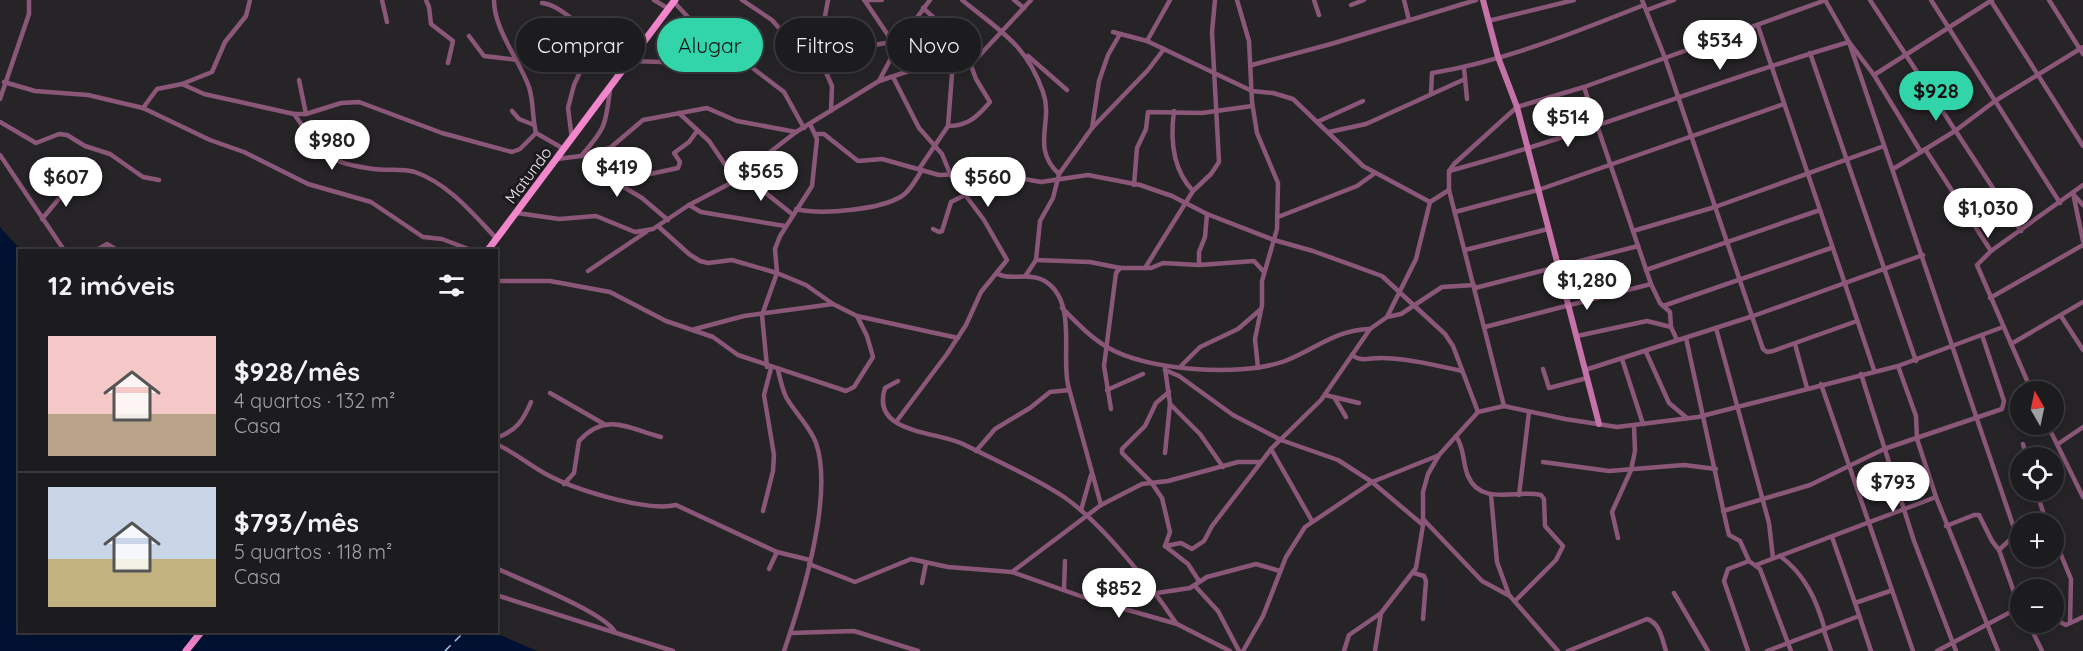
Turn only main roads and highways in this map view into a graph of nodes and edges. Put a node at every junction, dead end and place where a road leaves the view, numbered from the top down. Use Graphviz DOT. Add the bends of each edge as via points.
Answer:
graph roads {
  1 [pos="675,1"];
  2 [pos="489,249"];
  3 [pos="200,633"];
  4 [pos="186,651"];
  1 -- 2 [label="main road, Matundo"];
  3 -- 4 [label="main road"];
}
